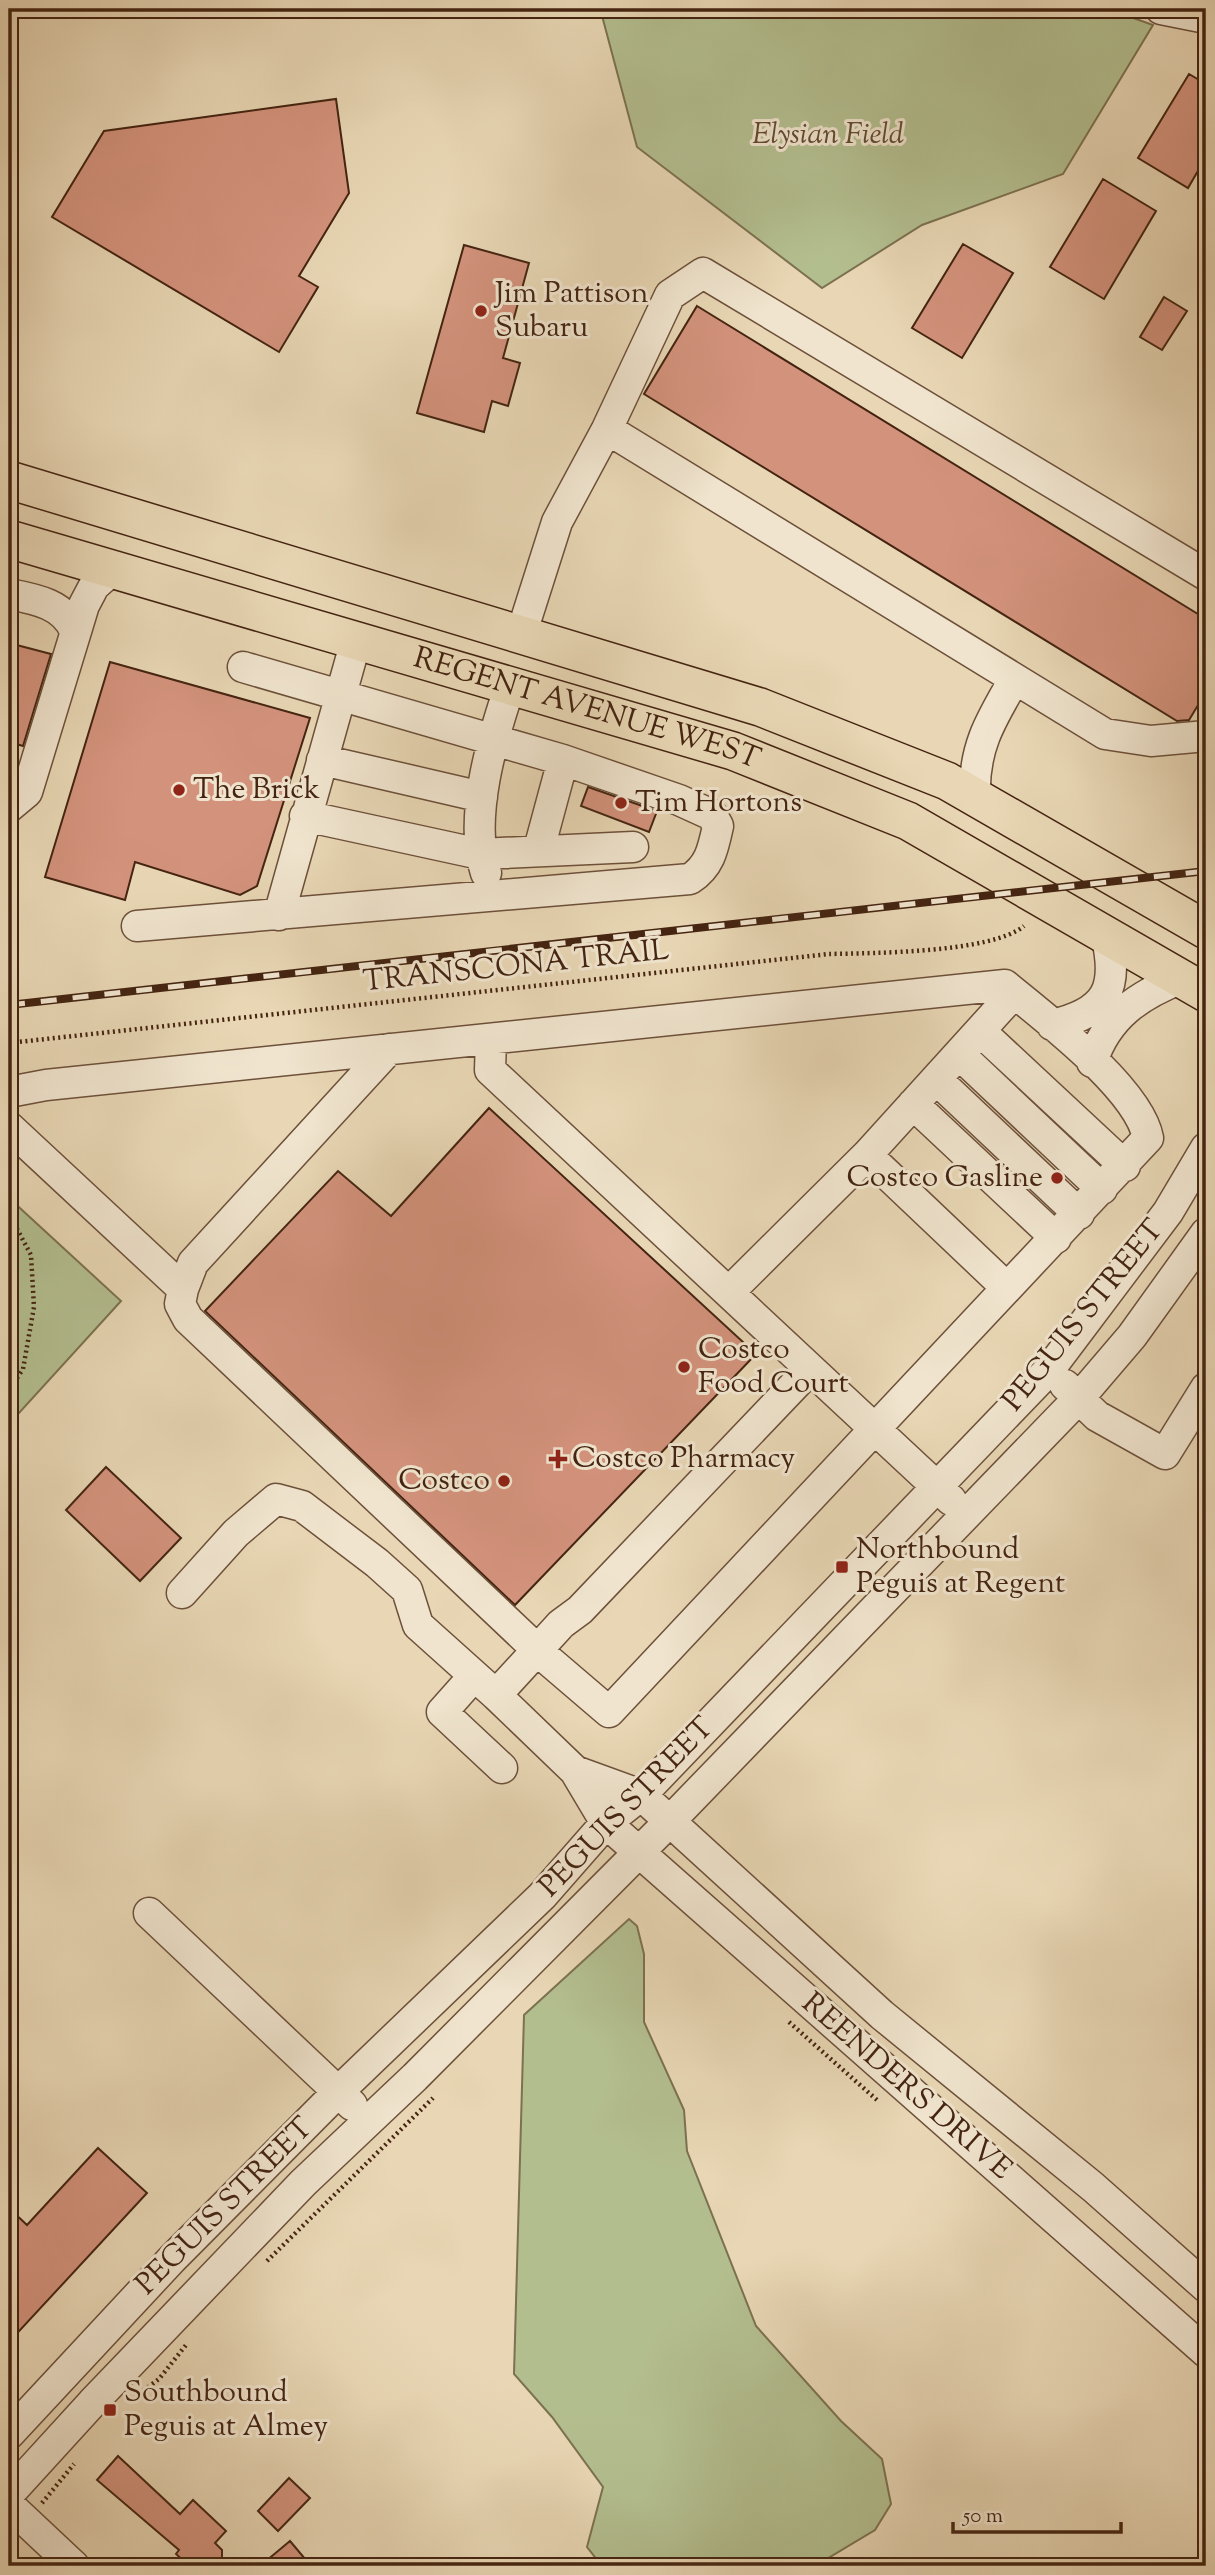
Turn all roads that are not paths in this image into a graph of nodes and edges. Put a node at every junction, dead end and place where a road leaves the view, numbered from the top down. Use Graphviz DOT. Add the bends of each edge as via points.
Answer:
graph roads {
  1 [pos="1161,9"];
  2 [pos="1206,18"];
  3 [pos="607,429"];
  4 [pos="9,480"];
  5 [pos="9,539"];
  6 [pos="113,570"];
  7 [pos="1206,575"];
  8 [pos="9,594"];
  9 [pos="75,631"];
  10 [pos="521,635"];
  11 [pos="356,641"];
  12 [pos="243,667"];
  13 [pos="1014,680"];
  14 [pos="510,686"];
  15 [pos="340,694"];
  16 [pos="1206,736"];
  17 [pos="495,741"];
  18 [pos="322,760"];
  19 [pos="563,760"];
  20 [pos="482,797"];
  21 [pos="975,797"];
  22 [pos="9,807"];
  23 [pos="305,816"];
  24 [pos="633,847"];
  25 [pos="539,849"];
  26 [pos="480,854"];
  27 [pos="494,897"];
  28 [pos="279,915"];
  29 [pos="137,926"];
  30 [pos="1206,930"];
  31 [pos="1106,934"];
  32 [pos="1194,986"];
  33 [pos="1014,993"];
  34 [pos="1052,1025"];
  35 [pos="491,1039"];
  36 [pos="388,1049"];
  37 [pos="1092,1062"];
  38 [pos="942,1072"];
  39 [pos="9,1092"];
  40 [pos="9,1127"];
  41 [pos="1206,1148"];
  42 [pos="867,1155"];
  43 [pos="1086,1206"];
  44 [pos="1206,1233"];
  45 [pos="1007,1288"];
  46 [pos="183,1289"];
  47 [pos="729,1293"];
  48 [pos="810,1369"];
  49 [pos="1049,1370"];
  50 [pos="1206,1388"];
  51 [pos="1079,1398"];
  52 [pos="873,1427"];
  53 [pos="937,1486"];
  54 [pos="966,1514"];
  55 [pos="183,1592"];
  56 [pos="536,1649"];
  57 [pos="485,1685"];
  58 [pos="502,1768"];
  59 [pos="575,1771"];
  60 [pos="641,1794"];
  61 [pos="606,1823"];
  62 [pos="668,1823"];
  63 [pos="638,1850"];
  64 [pos="149,1913"];
  65 [pos="338,2092"];
  66 [pos="368,2120"];
  67 [pos="1206,2287"];
  68 [pos="1206,2352"];
  69 [pos="9,2434"];
  70 [pos="9,2494"];
  71 [pos="9,2505"];
  72 [pos="74,2566"];
  1 -- 2 [label="street"];
  3 -- 7 [label="street" via="670,295 703,273"];
  3 -- 10 [label="street" via="557,522"];
  3 -- 13 [label="street"];
  4 -- 10 [label="main road, REGENT AVENUE WEST"];
  5 -- 6 [label="main road, REGENT AVENUE WEST"];
  6 -- 9 [label="street" via="94,586"];
  6 -- 11 [label="main road, REGENT AVENUE WEST"];
  8 -- 9 [label="street" via="58,608"];
  9 -- 22 [label="street" via="27,792"];
  10 -- 14 [label="main road"];
  10 -- 21 [label="main road, REGENT AVENUE WEST" via="760,707 947,781"];
  11 -- 14 [label="main road, REGENT AVENUE WEST"];
  11 -- 15 [label="street"];
  12 -- 15 [label="street"];
  13 -- 16 [label="street" via="1105,734 1152,741"];
  13 -- 21 [label="street" via="985,729 974,769"];
  14 -- 17 [label="street"];
  14 -- 31 [label="main road, REGENT AVENUE WEST" via="733,751 908,821"];
  15 -- 17 [label="street"];
  15 -- 18 [label="street"];
  17 -- 19 [label="street"];
  17 -- 20 [label="street"];
  18 -- 20 [label="street"];
  18 -- 23 [label="street"];
  19 -- 25 [label="street"];
  19 -- 27 [label="street" via="712,815 718,826 704,870 690,879"];
  20 -- 26 [label="street"];
  21 -- 30 [label="main road, REGENT AVENUE WEST"];
  23 -- 26 [label="street"];
  23 -- 28 [label="street"];
  24 -- 25 [label="street"];
  25 -- 26 [label="street"];
  26 -- 27 [label="street"];
  27 -- 28 [label="street"];
  28 -- 29 [label="street"];
  31 -- 32 [label="main road, REGENT AVENUE WEST"];
  31 -- 34 [label="street" via="1113,979 1106,996 1092,1011"];
  32 -- 37 [label="street" via="1149,992 1127,1007 1099,1040"];
  33 -- 34 [label="street"];
  33 -- 35 [label="street" via="1005,985"];
  33 -- 38 [label="street"];
  34 -- 37 [label="street"];
  35 -- 36 [label="street"];
  35 -- 47 [label="street" via="490,1070"];
  36 -- 39 [label="street" via="22,1087"];
  36 -- 46 [label="street" via="193,1263"];
  37 -- 43 [label="street" via="1135,1105 1148,1138"];
  38 -- 42 [label="street"];
  38 -- 43 [label="street"];
  38 -- 43 [label="street"];
  38 -- 43 [label="street"];
  40 -- 46 [label="street"];
  41 -- 49 [label="street, PEGUIS STREET" via="1168,1212"];
  42 -- 45 [label="street"];
  42 -- 47 [label="street"];
  43 -- 45 [label="street"];
  44 -- 51 [label="street, PEGUIS STREET" via="1132,1336"];
  45 -- 52 [label="street"];
  46 -- 56 [label="street" via="180,1304 188,1319"];
  47 -- 48 [label="street"];
  48 -- 52 [label="street"];
  48 -- 56 [label="street" via="580,1610"];
  49 -- 51 [label="street"];
  49 -- 53 [label="street, PEGUIS STREET"];
  50 -- 51 [label="street" via="1165,1454 1097,1416"];
  51 -- 54 [label="street, PEGUIS STREET"];
  52 -- 53 [label="street"];
  52 -- 56 [label="street" via="609,1712"];
  53 -- 54 [label="street"];
  53 -- 60 [label="street, PEGUIS STREET"];
  54 -- 62 [label="street, PEGUIS STREET"];
  55 -- 57 [label="street" via="236,1534 276,1499 303,1506 407,1590 418,1625"];
  56 -- 57 [label="street"];
  57 -- 58 [label="street" via="442,1712"];
  57 -- 59 [label="street"];
  59 -- 60 [label="street"];
  59 -- 61 [label="street, REENDERS DRIVE"];
  60 -- 61 [label="street, PEGUIS STREET"];
  60 -- 62 [label="street, REENDERS DRIVE"];
  61 -- 63 [label="street, REENDERS DRIVE"];
  61 -- 65 [label="street, PEGUIS STREET" via="542,1896"];
  62 -- 63 [label="street, PEGUIS STREET"];
  62 -- 67 [label="street, REENDERS DRIVE" via="882,2015 1093,2187"];
  63 -- 66 [label="street, PEGUIS STREET"];
  63 -- 68 [label="street, REENDERS DRIVE"];
  64 -- 65 [label="street"];
  65 -- 66 [label="street"];
  65 -- 69 [label="street, PEGUIS STREET" via="172,2259"];
  66 -- 70 [label="street, PEGUIS STREET" via="120,2372"];
  71 -- 72 [label="street"];
}
